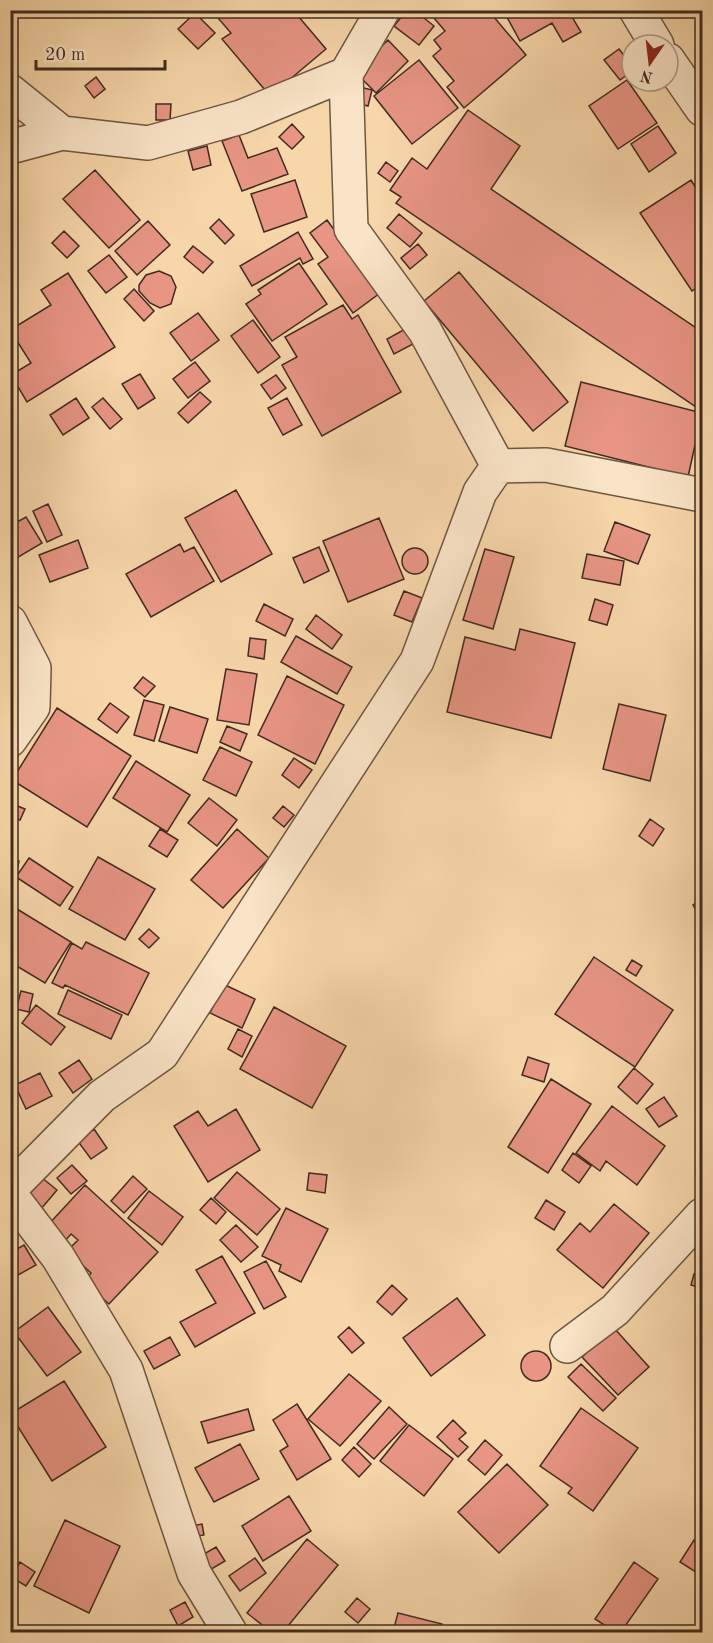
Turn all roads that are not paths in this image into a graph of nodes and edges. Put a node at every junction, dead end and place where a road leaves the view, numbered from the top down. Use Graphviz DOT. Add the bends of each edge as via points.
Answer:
graph roads {
  1 [pos="383,10"];
  2 [pos="636,10"];
  3 [pos="650,33"];
  4 [pos="346,74"];
  5 [pos="680,77"];
  6 [pos="10,91"];
  7 [pos="702,109"];
  8 [pos="62,133"];
  9 [pos="11,149"];
  10 [pos="498,466"];
  11 [pos="702,495"];
  12 [pos="10,622"];
  13 [pos="10,740"];
  14 [pos="10,1192"];
  15 [pos="702,1215"];
  16 [pos="567,1346"];
  17 [pos="230,1632"];
  1 -- 4 [label="street"];
  2 -- 3 [label="street"];
  4 -- 8 [label="street" via="241,117 148,143"];
  4 -- 10 [label="street" via="351,229 425,331"];
  5 -- 7 [label="street"];
  6 -- 8 [label="street"];
  8 -- 9 [label="street"];
  10 -- 11 [label="street" via="546,465"];
  10 -- 14 [label="street" via="480,492 417,661 162,1054 102,1096"];
  12 -- 13 [label="street" via="34,668 33,707"];
  14 -- 17 [label="street" via="58,1257 126,1370 194,1573"];
  15 -- 16 [label="street" via="615,1310"];
}
